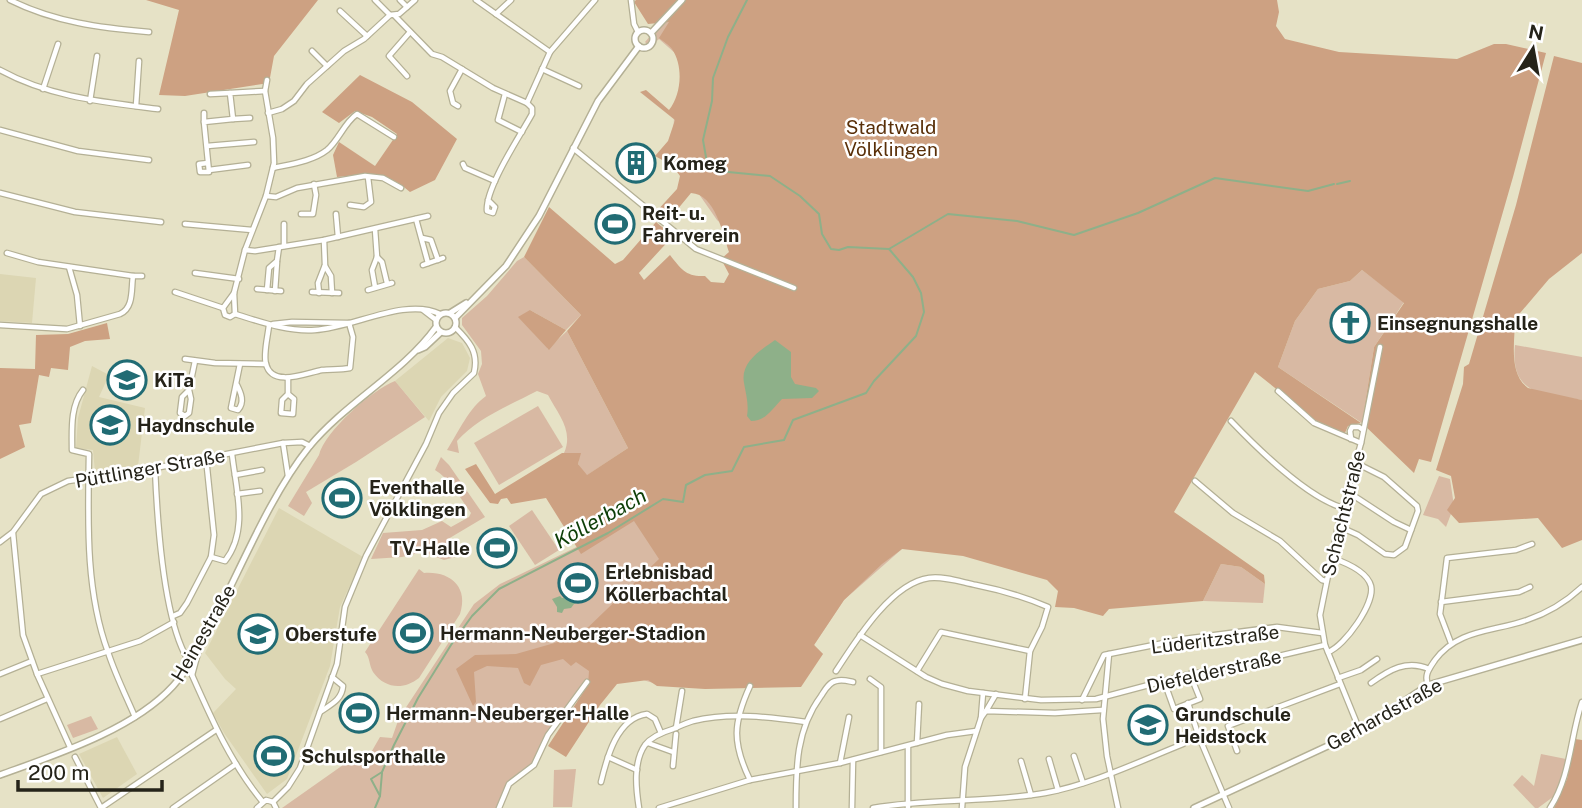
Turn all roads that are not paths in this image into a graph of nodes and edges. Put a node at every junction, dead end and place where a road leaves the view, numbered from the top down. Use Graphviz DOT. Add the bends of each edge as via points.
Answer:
graph roads {
  1 [pos="10,0"];
  2 [pos="375,0"];
  3 [pos="400,0"];
  4 [pos="415,0"];
  5 [pos="476,0"];
  6 [pos="511,0"];
  7 [pos="595,0"];
  8 [pos="631,0"];
  9 [pos="682,0"];
  10 [pos="407,7"];
  11 [pos="340,11"];
  12 [pos="392,15"];
  13 [pos="496,15"];
  14 [pos="149,32"];
  15 [pos="410,32"];
  16 [pos="638,32"];
  17 [pos="652,33"];
  18 [pos="367,36"];
  19 [pos="58,44"];
  20 [pos="639,46"];
  21 [pos="312,51"];
  22 [pos="550,52"];
  23 [pos="97,56"];
  24 [pos="139,61"];
  25 [pos="327,66"];
  26 [pos="462,69"];
  27 [pos="542,69"];
  28 [pos="0,70"];
  29 [pos="407,76"];
  30 [pos="267,80"];
  31 [pos="579,86"];
  32 [pos="43,89"];
  33 [pos="265,91"];
  34 [pos="230,93"];
  35 [pos="210,94"];
  36 [pos="505,94"];
  37 [pos="90,101"];
  38 [pos="527,103"];
  39 [pos="136,106"];
  40 [pos="458,106"];
  41 [pos="158,109"];
  42 [pos="204,113"];
  43 [pos="268,113"];
  44 [pos="250,118"];
  45 [pos="233,119"];
  46 [pos="204,122"];
  47 [pos="0,130"];
  48 [pos="522,132"];
  49 [pos="394,137"];
  50 [pos="254,142"];
  51 [pos="206,146"];
  52 [pos="573,148"];
  53 [pos="149,160"];
  54 [pos="208,163"];
  55 [pos="463,164"];
  56 [pos="248,165"];
  57 [pos="273,168"];
  58 [pos="209,170"];
  59 [pos="368,177"];
  60 [pos="495,181"];
  61 [pos="314,184"];
  62 [pos="401,188"];
  63 [pos="0,193"];
  64 [pos="266,196"];
  65 [pos="488,200"];
  66 [pos="350,205"];
  67 [pos="300,214"];
  68 [pos="336,214"];
  69 [pos="428,216"];
  70 [pos="416,219"];
  71 [pos="161,222"];
  72 [pos="185,224"];
  73 [pos="284,224"];
  74 [pos="375,229"];
  75 [pos="252,230"];
  76 [pos="338,237"];
  77 [pos="422,238"];
  78 [pos="324,240"];
  79 [pos="282,247"];
  80 [pos="246,250"];
  81 [pos="7,253"];
  82 [pos="377,257"];
  83 [pos="277,261"];
  84 [pos="325,265"];
  85 [pos="69,267"];
  86 [pos="195,274"];
  87 [pos="133,276"];
  88 [pos="142,276"];
  89 [pos="239,279"];
  90 [pos="375,287"];
  91 [pos="794,288"];
  92 [pos="257,289"];
  93 [pos="368,289"];
  94 [pos="267,290"];
  95 [pos="175,292"];
  96 [pos="312,292"];
  97 [pos="234,293"];
  98 [pos="319,293"];
  99 [pos="332,293"];
  100 [pos="339,293"];
  101 [pos="223,308"];
  102 [pos="423,309"];
  103 [pos="235,314"];
  104 [pos="440,314"];
  105 [pos="453,316"];
  106 [pos="349,323"];
  107 [pos="0,325"];
  108 [pos="269,325"];
  109 [pos="438,326"];
  110 [pos="80,327"];
  111 [pos="454,329"];
  112 [pos="1380,347"];
  113 [pos="185,359"];
  114 [pos="195,361"];
  115 [pos="240,364"];
  116 [pos="266,364"];
  117 [pos="288,378"];
  118 [pos="237,385"];
  119 [pos="83,390"];
  120 [pos="189,390"];
  121 [pos="1278,391"];
  122 [pos="288,394"];
  123 [pos="1231,421"];
  124 [pos="1364,431"];
  125 [pos="1351,439"];
  126 [pos="282,443"];
  127 [pos="1361,443"];
  128 [pos="310,446"];
  129 [pos="232,454"];
  130 [pos="206,458"];
  131 [pos="1356,463"];
  132 [pos="155,468"];
  133 [pos="262,470"];
  134 [pos="234,475"];
  135 [pos="288,476"];
  136 [pos="89,479"];
  137 [pos="1195,481"];
  138 [pos="260,491"];
  139 [pos="1348,492"];
  140 [pos="237,494"];
  141 [pos="1343,508"];
  142 [pos="1338,526"];
  143 [pos="1411,530"];
  144 [pos="13,532"];
  145 [pos="0,542"];
  146 [pos="1532,544"];
  147 [pos="211,557"];
  148 [pos="1331,558"];
  149 [pos="1326,581"];
  150 [pos="1530,587"];
  151 [pos="1582,587"];
  152 [pos="1440,602"];
  153 [pos="174,619"];
  154 [pos="1322,632"];
  155 [pos="860,635"];
  156 [pos="205,638"];
  157 [pos="1582,640"];
  158 [pos="1451,643"];
  159 [pos="1325,645"];
  160 [pos="107,651"];
  161 [pos="1030,651"];
  162 [pos="1328,652"];
  163 [pos="1109,654"];
  164 [pos="1377,659"];
  165 [pos="32,661"];
  166 [pos="189,664"];
  167 [pos="1430,668"];
  168 [pos="836,671"];
  169 [pos="917,671"];
  170 [pos="0,674"];
  171 [pos="37,674"];
  172 [pos="1190,674"];
  173 [pos="192,676"];
  174 [pos="332,677"];
  175 [pos="870,679"];
  176 [pos="1164,681"];
  177 [pos="1339,681"];
  178 [pos="587,682"];
  179 [pos="853,682"];
  180 [pos="1371,683"];
  181 [pos="1428,685"];
  182 [pos="750,686"];
  183 [pos="682,691"];
  184 [pos="984,693"];
  185 [pos="996,694"];
  186 [pos="1103,697"];
  187 [pos="47,699"];
  188 [pos="1025,699"];
  189 [pos="1082,700"];
  190 [pos="1582,702"];
  191 [pos="919,704"];
  192 [pos="1188,704"];
  193 [pos="1102,709"];
  194 [pos="986,711"];
  195 [pos="319,712"];
  196 [pos="739,716"];
  197 [pos="135,717"];
  198 [pos="849,717"];
  199 [pos="981,718"];
  200 [pos="0,719"];
  201 [pos="806,722"];
  202 [pos="216,730"];
  203 [pos="676,731"];
  204 [pos="976,731"];
  205 [pos="1360,731"];
  206 [pos="661,733"];
  207 [pos="647,743"];
  208 [pos="917,743"];
  209 [pos="1183,744"];
  210 [pos="70,747"];
  211 [pos="908,747"];
  212 [pos="1237,751"];
  213 [pos="673,752"];
  214 [pos="881,752"];
  215 [pos="1074,756"];
  216 [pos="75,757"];
  217 [pos="608,757"];
  218 [pos="853,760"];
  219 [pos="1049,760"];
  220 [pos="1021,761"];
  221 [pos="839,763"];
  222 [pos="236,764"];
  223 [pos="673,766"];
  224 [pos="638,770"];
  225 [pos="795,771"];
  226 [pos="1110,773"];
  227 [pos="0,775"];
  228 [pos="750,780"];
  229 [pos="601,782"];
  230 [pos="1083,783"];
  231 [pos="1058,790"];
  232 [pos="1031,795"];
  233 [pos="1223,795"];
  234 [pos="962,799"];
  235 [pos="262,801"];
  236 [pos="273,802"];
  237 [pos="908,805"];
  238 [pos="101,808"];
  239 [pos="173,808"];
  240 [pos="257,808"];
  241 [pos="276,808"];
  242 [pos="499,808"];
  243 [pos="639,808"];
  244 [pos="659,808"];
  245 [pos="796,808"];
  246 [pos="852,808"];
  247 [pos="873,808"];
  248 [pos="962,808"];
  249 [pos="1118,808"];
  250 [pos="1194,808"];
  251 [pos="1229,808"];
  252 [pos="1550,808"];
  1 -- 14 [label="street" via="86,25"];
  2 -- 12 [label="street"];
  3 -- 10 [label="street"];
  4 -- 10 [label="street"];
  5 -- 13 [label="street"];
  6 -- 13 [label="street"];
  7 -- 22 [label="street"];
  8 -- 16 [label="street"];
  9 -- 17 [label="main road"];
  10 -- 12 [label="street"];
  11 -- 18 [label="street"];
  12 -- 15 [label="street"];
  12 -- 18 [label="street"];
  13 -- 22 [label="street"];
  15 -- 26 [label="street" via="432,54"];
  15 -- 29 [label="street" via="389,56"];
  16 -- 17 [label="main road"];
  16 -- 20 [label="main road"];
  17 -- 20 [label="main road" via="650,46"];
  18 -- 25 [label="street"];
  19 -- 32 [label="street"];
  20 -- 52 [label="main road" via="606,88"];
  21 -- 25 [label="street"];
  22 -- 27 [label="street"];
  23 -- 37 [label="street"];
  24 -- 39 [label="street"];
  25 -- 43 [label="street" via="294,101"];
  26 -- 36 [label="street"];
  26 -- 40 [label="street" via="450,91"];
  27 -- 31 [label="street"];
  27 -- 38 [label="street"];
  28 -- 32 [label="street"];
  30 -- 33 [label="street"];
  32 -- 37 [label="street"];
  33 -- 34 [label="street"];
  33 -- 43 [label="street"];
  34 -- 35 [label="street"];
  34 -- 45 [label="street"];
  36 -- 38 [label="street"];
  36 -- 48 [label="street" via="498,120"];
  37 -- 39 [label="street"];
  38 -- 48 [label="street" via="532,112"];
  39 -- 41 [label="street"];
  42 -- 46 [label="street"];
  43 -- 57 [label="street" via="274,138"];
  44 -- 45 [label="street"];
  45 -- 46 [label="street"];
  46 -- 51 [label="street"];
  47 -- 53 [label="street" via="78,151"];
  48 -- 60 [label="street"];
  49 -- 57 [label="street" via="356,114 328,149"];
  50 -- 51 [label="street"];
  51 -- 54 [label="street"];
  52 -- 91 [label="street" via="696,249"];
  52 -- 105 [label="main road" via="506,266"];
  54 -- 58 [label="street"];
  54 -- 58 [label="street" via="199,164 200,172"];
  55 -- 60 [label="street"];
  56 -- 58 [label="street"];
  57 -- 64 [label="street"];
  59 -- 61 [label="street"];
  59 -- 62 [label="street" via="383,178"];
  59 -- 66 [label="street" via="371,202 364,207"];
  60 -- 65 [label="street"];
  61 -- 64 [label="street"];
  61 -- 67 [label="street" via="313,214"];
  63 -- 71 [label="street" via="75,212"];
  64 -- 75 [label="street"];
  68 -- 76 [label="street"];
  69 -- 70 [label="street"];
  70 -- 74 [label="street"];
  70 -- 77 [label="street"];
  72 -- 75 [label="street"];
  73 -- 79 [label="street"];
  74 -- 76 [label="street"];
  74 -- 82 [label="street"];
  75 -- 80 [label="street"];
  76 -- 78 [label="street"];
  77 -- 77 [label="street" via="426,264 441,259 431,240"];
  78 -- 79 [label="street"];
  78 -- 84 [label="street"];
  79 -- 80 [label="street"];
  79 -- 83 [label="street"];
  80 -- 89 [label="street"];
  81 -- 85 [label="street"];
  82 -- 90 [label="street" via="372,270"];
  82 -- 90 [label="street" via="389,283"];
  83 -- 94 [label="street" via="269,268"];
  83 -- 94 [label="street" via="278,291"];
  84 -- 98 [label="street"];
  84 -- 99 [label="street"];
  85 -- 87 [label="street"];
  85 -- 110 [label="street"];
  86 -- 89 [label="street"];
  87 -- 88 [label="street"];
  87 -- 110 [label="street" via="127,312"];
  89 -- 97 [label="street"];
  90 -- 93 [label="street"];
  92 -- 94 [label="street"];
  95 -- 101 [label="street"];
  96 -- 98 [label="street"];
  97 -- 101 [label="street"];
  97 -- 103 [label="street"];
  98 -- 99 [label="street"];
  99 -- 100 [label="street"];
  101 -- 103 [label="street" via="225,315"];
  102 -- 104 [label="street"];
  102 -- 106 [label="street" via="408,308"];
  102 -- 109 [label="street"];
  103 -- 108 [label="street"];
  104 -- 105 [label="main road"];
  104 -- 109 [label="main road"];
  105 -- 111 [label="main road"];
  106 -- 108 [label="street"];
  106 -- 108 [label="street" via="312,331"];
  106 -- 117 [label="street" via="353,337 350,368"];
  107 -- 110 [label="street"];
  108 -- 116 [label="street"];
  109 -- 111 [label="main road"];
  109 -- 128 [label="main road" via="425,347"];
  111 -- 174 [label="street" via="476,355 474,373 439,413 366,556 345,607"];
  112 -- 124 [label="street, Schachtstraße"];
  113 -- 114 [label="street"];
  114 -- 115 [label="street"];
  114 -- 120 [label="street"];
  115 -- 116 [label="street"];
  115 -- 118 [label="street"];
  116 -- 117 [label="street" via="271,373"];
  117 -- 122 [label="street"];
  118 -- 118 [label="street" via="231,408 238,410 242,394"];
  119 -- 136 [label="street" via="73,415 72,450 89,454"];
  120 -- 120 [label="street" via="180,413 185,416 189,413"];
  121 -- 125 [label="street" via="1314,423"];
  122 -- 122 [label="street" via="282,400 281,413 293,414 294,399"];
  123 -- 141 [label="street" via="1280,468"];
  124 -- 125 [label="street" via="1352,427"];
  124 -- 127 [label="street, Schachtstraße"];
  125 -- 127 [label="street"];
  126 -- 128 [label="street, Püttlinger Straße"];
  126 -- 129 [label="street, Püttlinger Straße"];
  126 -- 135 [label="street"];
  127 -- 131 [label="street, Schachtstraße"];
  128 -- 135 [label="main road, Heinestraße"];
  129 -- 130 [label="street, Püttlinger Straße"];
  129 -- 134 [label="street"];
  130 -- 132 [label="street, Püttlinger Straße"];
  130 -- 147 [label="street" via="214,535"];
  131 -- 139 [label="street, Schachtstraße"];
  131 -- 143 [label="street" via="1384,477 1415,503 1418,511"];
  132 -- 136 [label="street, Püttlinger Straße"];
  132 -- 153 [label="street" via="159,536"];
  133 -- 134 [label="street"];
  134 -- 140 [label="street"];
  135 -- 156 [label="main road, Heinestraße"];
  136 -- 144 [label="street, Püttlinger Straße" via="68,481 41,494"];
  136 -- 160 [label="street" via="92,575"];
  137 -- 149 [label="street" via="1233,513 1280,541"];
  138 -- 140 [label="street"];
  139 -- 141 [label="street, Schachtstraße"];
  139 -- 143 [label="street"];
  140 -- 147 [label="street" via="238,538 225,561"];
  141 -- 142 [label="street, Schachtstraße"];
  142 -- 143 [label="street" via="1387,555 1401,552"];
  142 -- 148 [label="street, Schachtstraße"];
  144 -- 145 [label="street, Püttlinger Straße"];
  144 -- 165 [label="street" via="23,635"];
  146 -- 152 [label="street" via="1447,558"];
  147 -- 153 [label="street"];
  148 -- 149 [label="street, Schachtstraße"];
  148 -- 162 [label="street" via="1364,575 1371,591 1350,634"];
  149 -- 154 [label="street, Schachtstraße"];
  150 -- 152 [label="street"];
  151 -- 158 [label="street" via="1550,611 1527,621"];
  152 -- 158 [label="street"];
  153 -- 160 [label="street" via="155,634"];
  153 -- 166 [label="street"];
  154 -- 159 [label="street, Schachtstraße"];
  154 -- 163 [label="street, Lüderitzstraße" via="1277,627"];
  155 -- 161 [label="street" via="877,613 914,583 938,578 994,589 1048,607"];
  155 -- 168 [label="street"];
  155 -- 169 [label="street, Diefelderstraße"];
  156 -- 166 [label="main road, Heinestraße"];
  156 -- 173 [label="street"];
  157 -- 181 [label="main road, Gerhardstraße"];
  158 -- 167 [label="street"];
  159 -- 162 [label="street, Schachtstraße"];
  159 -- 172 [label="street, Diefelderstraße"];
  160 -- 171 [label="street"];
  160 -- 197 [label="street"];
  161 -- 169 [label="street" via="941,632"];
  161 -- 188 [label="street"];
  162 -- 177 [label="street, Schachtstraße"];
  163 -- 186 [label="street"];
  163 -- 189 [label="street" via="1099,662"];
  164 -- 177 [label="street"];
  165 -- 170 [label="street"];
  165 -- 171 [label="street"];
  166 -- 173 [label="street"];
  166 -- 197 [label="main road, Heinestraße" via="172,687"];
  167 -- 180 [label="street" via="1400,666"];
  167 -- 181 [label="street"];
  169 -- 184 [label="street, Diefelderstraße" via="955,688"];
  171 -- 187 [label="street"];
  172 -- 176 [label="street, Diefelderstraße"];
  172 -- 192 [label="street" via="1200,699"];
  173 -- 202 [label="street"];
  174 -- 195 [label="street"];
  174 -- 195 [label="street" via="343,686 342,692"];
  175 -- 214 [label="street" via="881,687"];
  176 -- 186 [label="street, Diefelderstraße"];
  176 -- 192 [label="street" via="1174,709"];
  177 -- 205 [label="street, Schachtstraße"];
  177 -- 212 [label="street" via="1228,726"];
  178 -- 242 [label="street" via="548,735 534,765 509,785"];
  179 -- 201 [label="street" via="836,681 826,688"];
  181 -- 205 [label="main road, Gerhardstraße"];
  182 -- 196 [label="street"];
  183 -- 203 [label="street"];
  184 -- 185 [label="street, Diefelderstraße"];
  184 -- 199 [label="street"];
  185 -- 188 [label="street, Diefelderstraße"];
  185 -- 194 [label="street"];
  186 -- 189 [label="street, Diefelderstraße"];
  186 -- 193 [label="street"];
  187 -- 200 [label="street"];
  187 -- 210 [label="street"];
  188 -- 189 [label="street, Diefelderstraße"];
  190 -- 252 [label="street" via="1565,774"];
  191 -- 208 [label="street"];
  192 -- 233 [label="street"];
  193 -- 194 [label="street"];
  193 -- 226 [label="street"];
  194 -- 199 [label="street"];
  195 -- 236 [label="street" via="296,776"];
  196 -- 201 [label="street"];
  196 -- 203 [label="street" via="691,721"];
  196 -- 228 [label="street" via="737,753"];
  197 -- 210 [label="main road, Heinestraße"];
  198 -- 221 [label="street"];
  199 -- 204 [label="street"];
  201 -- 225 [label="street"];
  202 -- 222 [label="street"];
  202 -- 238 [label="street"];
  203 -- 206 [label="street"];
  203 -- 213 [label="street"];
  204 -- 208 [label="street"];
  204 -- 234 [label="street" via="965,767"];
  205 -- 233 [label="main road, Gerhardstraße"];
  206 -- 207 [label="street"];
  206 -- 217 [label="street" via="652,716 640,715 626,724"];
  207 -- 213 [label="street"];
  207 -- 224 [label="street"];
  208 -- 211 [label="street"];
  209 -- 226 [label="street"];
  210 -- 227 [label="main road, Heinestraße"];
  211 -- 214 [label="street"];
  211 -- 237 [label="street"];
  213 -- 223 [label="street"];
  214 -- 218 [label="street"];
  215 -- 230 [label="street"];
  216 -- 238 [label="street"];
  217 -- 224 [label="street"];
  217 -- 229 [label="street"];
  218 -- 221 [label="street"];
  218 -- 246 [label="street"];
  219 -- 231 [label="street"];
  220 -- 232 [label="street"];
  221 -- 225 [label="street"];
  222 -- 235 [label="street"];
  222 -- 239 [label="street"];
  224 -- 243 [label="street"];
  225 -- 228 [label="street"];
  225 -- 245 [label="street"];
  226 -- 230 [label="street"];
  226 -- 249 [label="street"];
  228 -- 244 [label="street"];
  230 -- 231 [label="street"];
  231 -- 232 [label="street"];
  232 -- 234 [label="street"];
  233 -- 250 [label="main road, Gerhardstraße"];
  233 -- 251 [label="street"];
  234 -- 237 [label="street"];
  234 -- 248 [label="street"];
  235 -- 236 [label="street"];
  235 -- 240 [label="street"];
  236 -- 241 [label="street"];
  237 -- 247 [label="street"];
}
